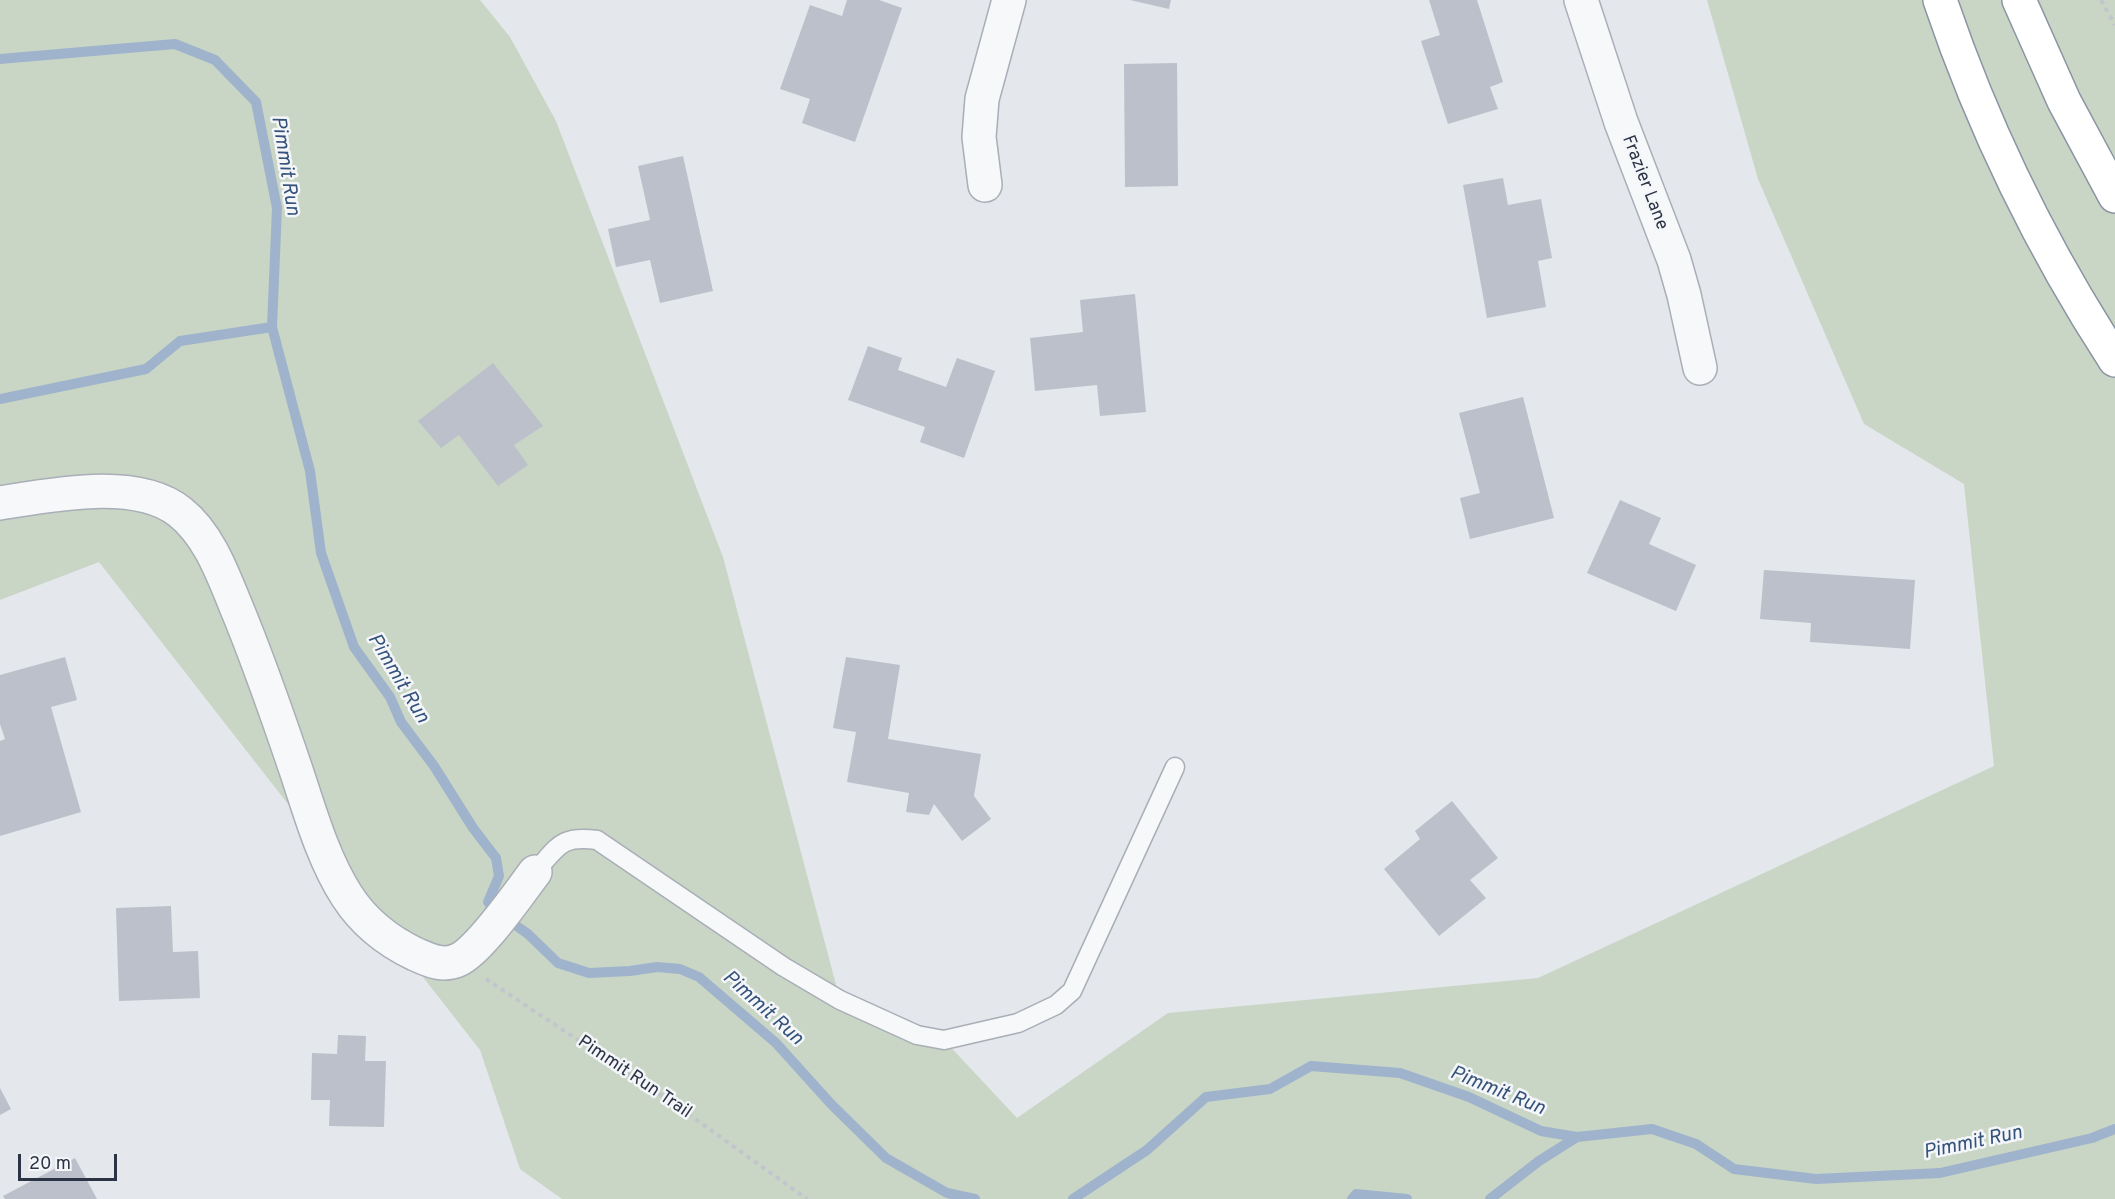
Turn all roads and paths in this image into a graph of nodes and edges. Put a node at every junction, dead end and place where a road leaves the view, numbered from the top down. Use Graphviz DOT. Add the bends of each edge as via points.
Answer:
graph roads {
  1 [pos="1009,0"];
  2 [pos="1581,0"];
  3 [pos="1940,0"];
  4 [pos="2019,0"];
  5 [pos="2101,0"];
  6 [pos="2115,25"];
  7 [pos="985,185"];
  8 [pos="2115,196"];
  9 [pos="2115,360"];
  10 [pos="1700,368"];
  11 [pos="0,503"];
  12 [pos="1175,767"];
  13 [pos="535,872"];
  14 [pos="459,960"];
  15 [pos="807,1199"];
  1 -- 7 [label="street" via="982,99 979,137"];
  2 -- 10 [label="street, Frazier Lane" via="1621,122 1674,260"];
  3 -- 9 [label="highway" via="1976,98 2009,172 2060,270"];
  4 -- 8 [label="highway" via="2064,101"];
  5 -- 6 [label="path"];
  11 -- 14 [label="street" via="69,493 131,492 180,511 200,531 224,578 263,672 330,862 347,896 372,926 400,947 432,962"];
  12 -- 13 [label="lane" via="1072,991 1056,1005 1018,1023 944,1040 917,1035 840,1000 784,967 597,840 565,840"];
  13 -- 14 [label="street" via="485,935"];
  14 -- 15 [label="path, Pimmit Run Trail" via="673,1103"];
}
